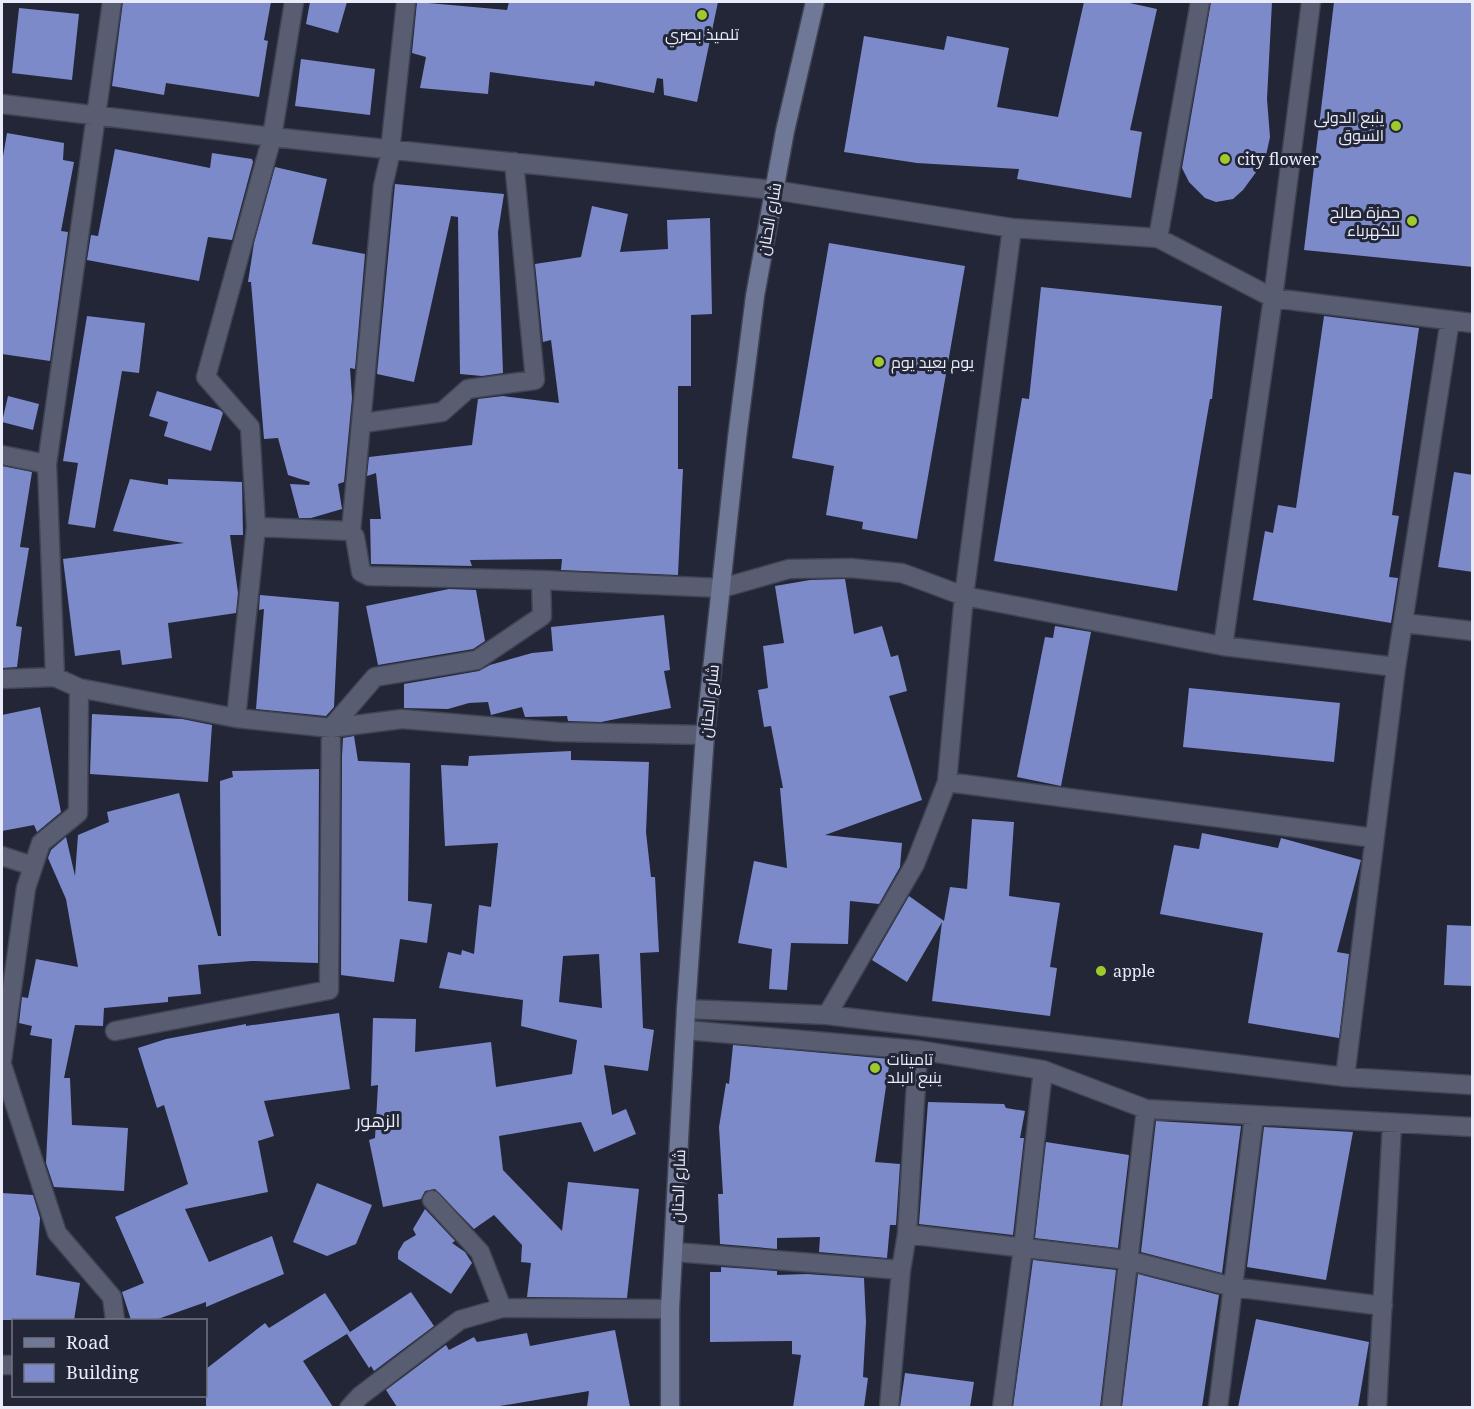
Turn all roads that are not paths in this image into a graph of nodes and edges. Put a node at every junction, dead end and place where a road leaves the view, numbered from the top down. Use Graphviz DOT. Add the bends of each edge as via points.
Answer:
graph roads {
  1 [pos="112,2"];
  2 [pos="294,2"];
  3 [pos="406,2"];
  4 [pos="815,2"];
  5 [pos="1200,2"];
  6 [pos="1311,2"];
  7 [pos="2,104"];
  8 [pos="96,116"];
  9 [pos="272,137"];
  10 [pos="389,149"];
  11 [pos="513,162"];
  12 [pos="774,190"];
  13 [pos="1012,228"];
  14 [pos="1158,238"];
  15 [pos="1273,298"];
  16 [pos="1450,320"];
  17 [pos="1473,323"];
  18 [pos="363,423"];
  19 [pos="2,455"];
  20 [pos="47,464"];
  21 [pos="256,527"];
  22 [pos="351,531"];
  23 [pos="541,580"];
  24 [pos="722,588"];
  25 [pos="964,596"];
  26 [pos="1404,623"];
  27 [pos="1473,631"];
  28 [pos="1223,646"];
  29 [pos="1396,667"];
  30 [pos="55,677"];
  31 [pos="2,679"];
  32 [pos="79,688"];
  33 [pos="236,718"];
  34 [pos="331,728"];
  35 [pos="705,735"];
  36 [pos="947,782"];
  37 [pos="1374,838"];
  38 [pos="2,856"];
  39 [pos="33,866"];
  40 [pos="686,1009"];
  41 [pos="827,1015"];
  42 [pos="685,1030"];
  43 [pos="115,1031"];
  44 [pos="918,1050"];
  45 [pos="2,1060"];
  46 [pos="2,1065"];
  47 [pos="1043,1070"];
  48 [pos="1345,1077"];
  49 [pos="1473,1085"];
  50 [pos="1146,1109"];
  51 [pos="1254,1116"];
  52 [pos="1392,1123"];
  53 [pos="1473,1127"];
  54 [pos="432,1200"];
  55 [pos="907,1234"];
  56 [pos="1023,1248"];
  57 [pos="675,1252"];
  58 [pos="1127,1260"];
  59 [pos="901,1270"];
  60 [pos="1233,1287"];
  61 [pos="1383,1306"];
  62 [pos="502,1308"];
  63 [pos="670,1309"];
  64 [pos="115,1319"];
  65 [pos="360,1404"];
  66 [pos="670,1407"];
  67 [pos="889,1407"];
  68 [pos="1002,1407"];
  69 [pos="1111,1407"];
  70 [pos="1218,1407"];
  71 [pos="1377,1407"];
  1 -- 8 [label="street"];
  2 -- 9 [label="street"];
  3 -- 10 [label="street"];
  4 -- 12 [label="main road, شارع الحنان"];
  5 -- 14 [label="street"];
  6 -- 15 [label="street"];
  7 -- 8 [label="street"];
  8 -- 9 [label="street"];
  8 -- 20 [label="street"];
  9 -- 10 [label="street"];
  9 -- 21 [label="street" via="206,377 250,427"];
  10 -- 11 [label="street"];
  10 -- 18 [label="street"];
  11 -- 12 [label="street"];
  11 -- 18 [label="street" via="535,380 468,389 442,412"];
  12 -- 13 [label="street"];
  12 -- 24 [label="main road, شارع الحنان" via="740,415"];
  13 -- 14 [label="street"];
  13 -- 25 [label="street"];
  14 -- 15 [label="street"];
  15 -- 16 [label="street"];
  15 -- 28 [label="street"];
  16 -- 17 [label="street"];
  16 -- 26 [label="street"];
  18 -- 22 [label="street"];
  19 -- 20 [label="street"];
  20 -- 30 [label="street"];
  21 -- 22 [label="street"];
  21 -- 33 [label="street"];
  22 -- 23 [label="street" via="361,572 369,576"];
  23 -- 24 [label="street"];
  23 -- 34 [label="street" via="542,616 477,660 375,677"];
  24 -- 25 [label="street" via="789,569 851,568 902,573"];
  24 -- 35 [label="main road, شارع الحنان"];
  25 -- 28 [label="street"];
  25 -- 36 [label="street"];
  26 -- 27 [label="street"];
  26 -- 29 [label="street"];
  28 -- 29 [label="street"];
  29 -- 37 [label="street"];
  30 -- 31 [label="street"];
  30 -- 32 [label="street"];
  32 -- 33 [label="street"];
  32 -- 39 [label="street" via="78,813 41,843"];
  33 -- 34 [label="street"];
  34 -- 35 [label="street" via="402,719 558,732"];
  34 -- 43 [label="street" via="329,990"];
  35 -- 40 [label="main road, شارع الحنان"];
  36 -- 37 [label="street"];
  36 -- 41 [label="street" via="915,864"];
  37 -- 48 [label="street"];
  38 -- 39 [label="street"];
  39 -- 45 [label="street" via="26,888"];
  40 -- 41 [label="street"];
  40 -- 42 [label="main road, شارع الحنان"];
  41 -- 48 [label="street"];
  42 -- 44 [label="street"];
  42 -- 57 [label="main road, شارع الحنان"];
  44 -- 47 [label="street"];
  44 -- 55 [label="street"];
  46 -- 64 [label="street" via="57,1233 112,1297"];
  47 -- 50 [label="street"];
  47 -- 56 [label="street"];
  48 -- 49 [label="street"];
  50 -- 51 [label="street"];
  50 -- 58 [label="street"];
  51 -- 52 [label="street"];
  51 -- 60 [label="street"];
  52 -- 53 [label="street"];
  52 -- 61 [label="street"];
  54 -- 62 [label="street" via="480,1252"];
  55 -- 56 [label="street"];
  55 -- 59 [label="street"];
  56 -- 58 [label="street"];
  56 -- 68 [label="street"];
  57 -- 59 [label="street"];
  57 -- 63 [label="main road, شارع الحنان"];
  58 -- 60 [label="street"];
  58 -- 69 [label="street"];
  59 -- 67 [label="street"];
  60 -- 61 [label="street"];
  60 -- 70 [label="street"];
  61 -- 71 [label="street"];
  62 -- 63 [label="street"];
  62 -- 65 [label="street" via="460,1320"];
  63 -- 66 [label="main road, شارع الحنان"];
}
